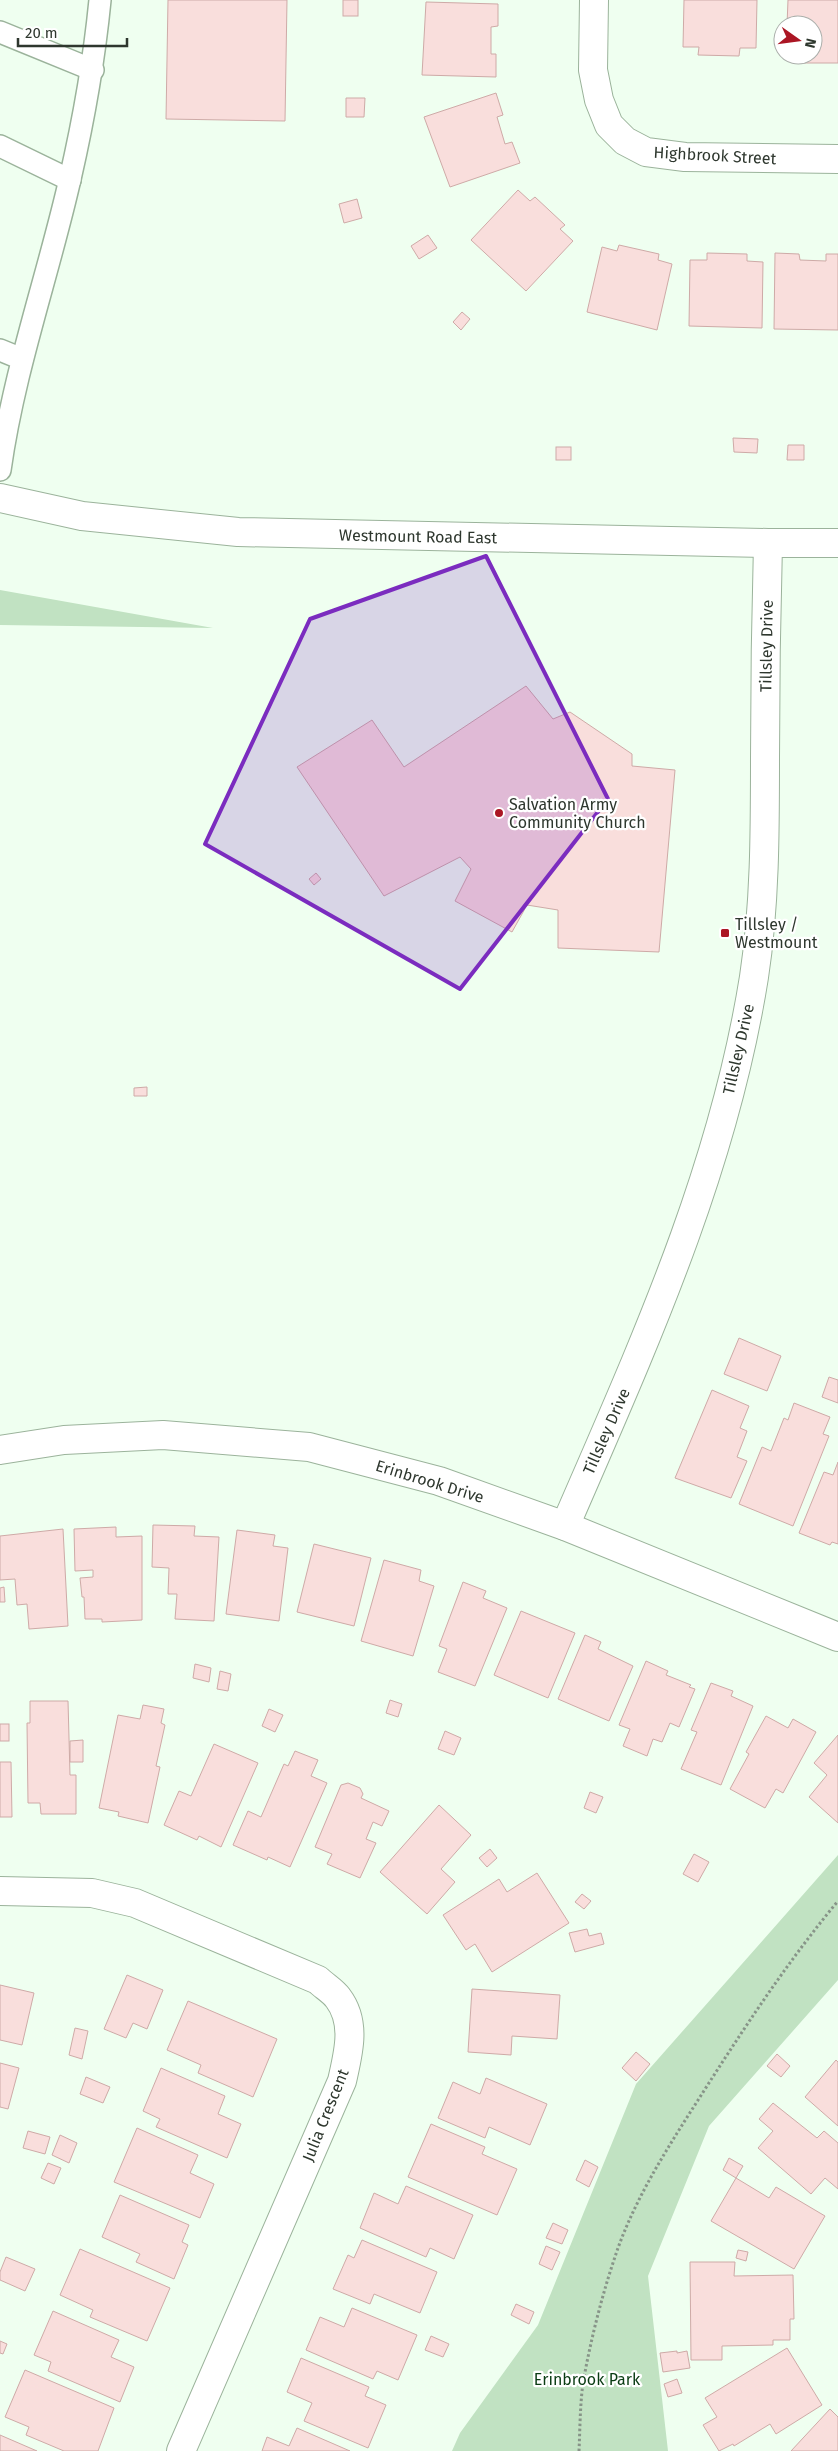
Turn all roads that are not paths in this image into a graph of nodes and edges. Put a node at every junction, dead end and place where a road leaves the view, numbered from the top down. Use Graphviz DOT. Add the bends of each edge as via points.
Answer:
graph roads {
  1 [pos="100,0"];
  2 [pos="594,0"];
  3 [pos="0,32"];
  4 [pos="93,70"];
  5 [pos="0,146"];
  6 [pos="838,159"];
  7 [pos="70,180"];
  8 [pos="0,350"];
  9 [pos="22,359"];
  10 [pos="0,470"];
  11 [pos="0,498"];
  12 [pos="768,543"];
  13 [pos="838,543"];
  14 [pos="0,1450"];
  15 [pos="565,1526"];
  16 [pos="838,1637"];
  17 [pos="0,1891"];
  18 [pos="181,2451"];
  1 -- 4 [label="lane"];
  2 -- 6 [label="street, Highbrook Street" via="593,70 598,100 609,125 624,141 646,152 685,156"];
  3 -- 4 [label="lane"];
  4 -- 7 [label="lane"];
  5 -- 7 [label="lane"];
  7 -- 9 [label="lane"];
  8 -- 9 [label="lane"];
  9 -- 10 [label="lane" via="7,421"];
  11 -- 12 [label="street, Westmount Road East" via="82,516 238,532"];
  12 -- 13 [label="street, Westmount Road East"];
  12 -- 15 [label="street, Tillsley Drive" via="765,858 754,974 740,1051 702,1190 652,1324"];
  14 -- 15 [label="street, Erinbrook Drive" via="64,1440 163,1435 310,1447 439,1481"];
  15 -- 16 [label="street, Erinbrook Drive"];
  17 -- 18 [label="street, Julia Crescent" via="92,1893 135,1902 318,1980 338,1998 349,2020 350,2047 342,2081"];
}
